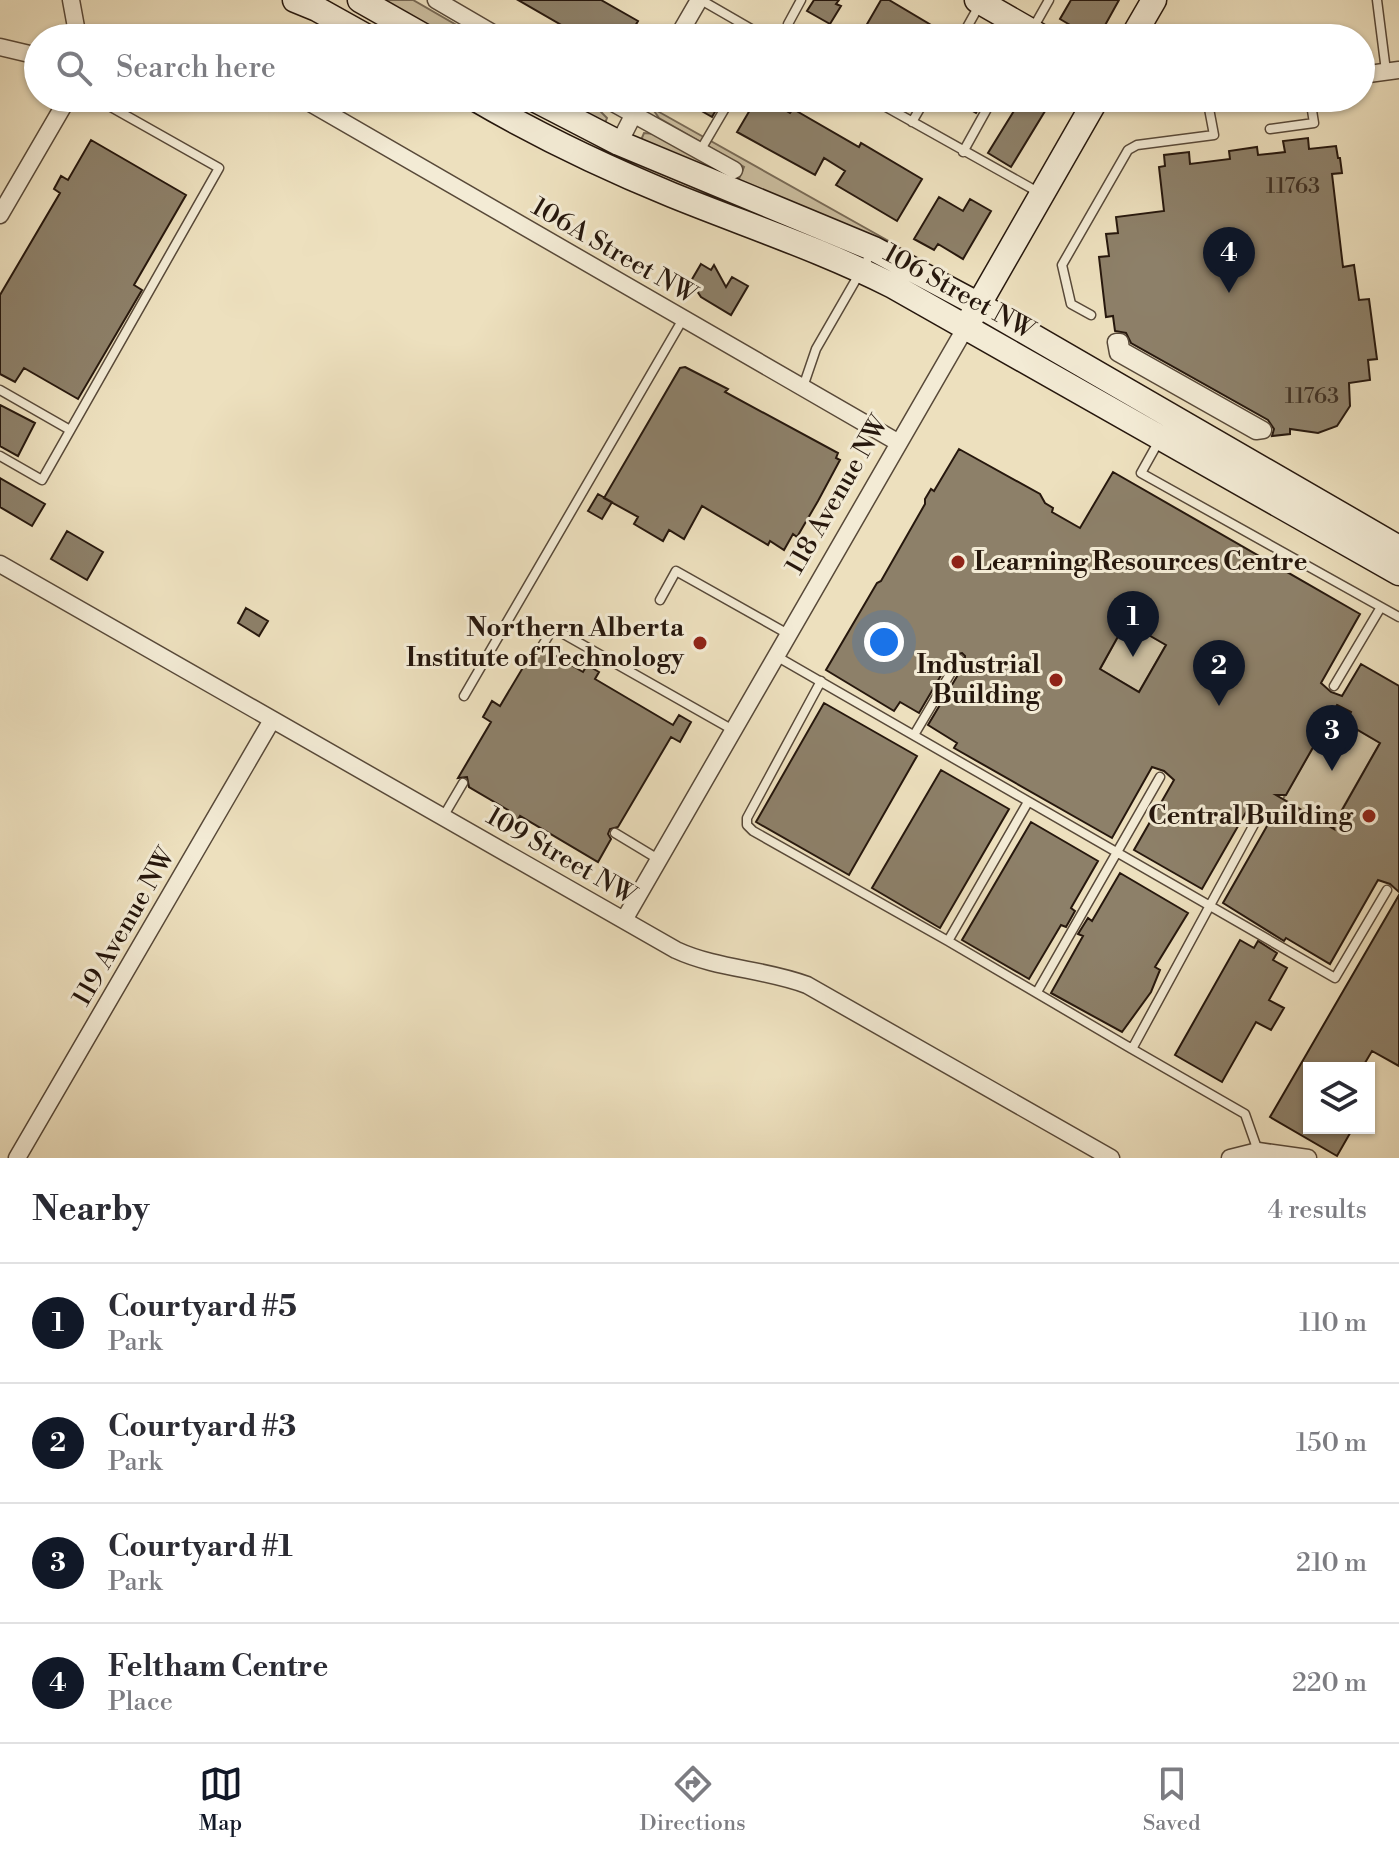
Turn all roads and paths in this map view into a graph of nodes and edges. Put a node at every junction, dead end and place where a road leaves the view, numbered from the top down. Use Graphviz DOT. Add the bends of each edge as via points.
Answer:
graph roads {
  1 [pos="71,0"];
  2 [pos="295,0"];
  3 [pos="360,0"];
  4 [pos="436,0"];
  5 [pos="700,0"];
  6 [pos="801,0"];
  7 [pos="1049,0"];
  8 [pos="1154,0"];
  9 [pos="1377,0"];
  10 [pos="979,1"];
  11 [pos="75,24"];
  12 [pos="342,24"];
  13 [pos="402,24"];
  14 [pos="477,24"];
  15 [pos="685,24"];
  16 [pos="742,24"];
  17 [pos="788,24"];
  18 [pos="968,24"];
  19 [pos="1015,24"];
  20 [pos="1039,24"];
  21 [pos="1140,24"];
  22 [pos="0,47"];
  23 [pos="24,53"];
  24 [pos="1392,71"];
  25 [pos="60,112"];
  26 [pos="120,112"];
  27 [pos="326,112"];
  28 [pos="498,112"];
  29 [pos="559,112"];
  30 [pos="628,112"];
  31 [pos="635,112"];
  32 [pos="723,112"];
  33 [pos="894,112"];
  34 [pos="918,112"];
  35 [pos="985,112"];
  36 [pos="1089,112"];
  37 [pos="1210,112"];
  38 [pos="1312,112"];
  39 [pos="633,115"];
  40 [pos="912,122"];
  41 [pos="1270,129"];
  42 [pos="619,143"];
  43 [pos="700,151"];
  44 [pos="963,152"];
  45 [pos="734,170"];
  46 [pos="1042,194"];
  47 [pos="0,215"];
  48 [pos="868,260"];
  49 [pos="979,305"];
  50 [pos="1091,315"];
  51 [pos="683,319"];
  52 [pos="966,327"];
  53 [pos="803,388"];
  54 [pos="0,390"];
  55 [pos="1173,417"];
  56 [pos="70,430"];
  57 [pos="1256,431"];
  58 [pos="1160,438"];
  59 [pos="899,443"];
  60 [pos="0,456"];
  61 [pos="1399,548"];
  62 [pos="0,564"];
  63 [pos="1399,573"];
  64 [pos="660,600"];
  65 [pos="1381,607"];
  66 [pos="1399,617"];
  67 [pos="788,634"];
  68 [pos="541,648"];
  69 [pos="776,656"];
  70 [pos="959,659"];
  71 [pos="821,681"];
  72 [pos="1334,686"];
  73 [pos="464,696"];
  74 [pos="272,720"];
  75 [pos="733,730"];
  76 [pos="914,735"];
  77 [pos="1160,777"];
  78 [pos="463,783"];
  79 [pos="1028,802"];
  80 [pos="443,817"];
  81 [pos="1258,817"];
  82 [pos="615,833"];
  83 [pos="1117,854"];
  84 [pos="658,859"];
  85 [pos="1387,890"];
  86 [pos="1207,906"];
  87 [pos="624,920"];
  88 [pos="948,941"];
  89 [pos="1037,992"];
  90 [pos="1132,1049"];
  91 [pos="1258,1151"];
  92 [pos="17,1158"];
  93 [pos="1111,1158"];
  94 [pos="1230,1158"];
  95 [pos="1308,1158"];
  1 -- 11 [label="street"];
  2 -- 12 [label="main road"];
  3 -- 13 [label="main road"];
  4 -- 14 [label="street"];
  5 -- 15 [label="street"];
  5 -- 16 [label="lane"];
  6 -- 17 [label="lane"];
  7 -- 20 [label="lane"];
  8 -- 21 [label="main road"];
  9 -- 24 [label="lane"];
  10 -- 18 [label="lane"];
  10 -- 19 [label="main road"];
  22 -- 23 [label="street"];
  25 -- 47 [label="street"];
  26 -- 56 [label="lane" via="219,168"];
  27 -- 51 [label="street, 106A Street NW"];
  28 -- 48 [label="main road, 106 Street NW" via="630,177"];
  29 -- 42 [label="main road, 106 Street NW"];
  30 -- 39 [label="street"];
  31 -- 39 [label="street"];
  32 -- 43 [label="lane"];
  33 -- 40 [label="lane"];
  34 -- 40 [label="lane"];
  35 -- 44 [label="lane"];
  36 -- 46 [label="main road, 118 Avenue NW"];
  37 -- 50 [label="lane" via="1214,135 1128,150 1062,265 1071,304"];
  38 -- 41 [label="lane" via="1314,123"];
  39 -- 42 [label="street"];
  39 -- 43 [label="street"];
  40 -- 44 [label="lane"];
  42 -- 48 [label="main road, 106 Street NW"];
  43 -- 45 [label="street"];
  44 -- 46 [label="lane"];
  46 -- 49 [label="main road, 118 Avenue NW"];
  48 -- 49 [label="main road, 106 Street NW"];
  48 -- 52 [label="main road, 106 Street NW"];
  48 -- 53 [label="lane" via="816,349"];
  49 -- 52 [label="main road, 118 Avenue NW"];
  49 -- 55 [label="main road, 106 Street NW"];
  51 -- 53 [label="street, 106A Street NW"];
  51 -- 73 [label="lane"];
  52 -- 58 [label="main road, 106 Street NW"];
  52 -- 59 [label="street, 118 Avenue NW"];
  53 -- 59 [label="street, 106A Street NW"];
  54 -- 56 [label="lane"];
  55 -- 58 [label="lane"];
  55 -- 61 [label="main road, 106 Street NW"];
  56 -- 60 [label="lane" via="42,480"];
  57 -- 57 [label="street" via="1118,353 1116,342 1121,350 1263,430"];
  58 -- 63 [label="main road, 106 Street NW"];
  58 -- 65 [label="lane" via="1141,473"];
  59 -- 67 [label="street, 118 Avenue NW"];
  62 -- 74 [label="street, 109 Street NW"];
  64 -- 67 [label="lane" via="676,571"];
  65 -- 66 [label="lane"];
  65 -- 72 [label="lane"];
  67 -- 69 [label="street, 118 Avenue NW"];
  68 -- 75 [label="lane" via="553,628"];
  69 -- 71 [label="lane"];
  69 -- 75 [label="street, 118 Avenue NW"];
  70 -- 76 [label="lane"];
  71 -- 76 [label="lane"];
  71 -- 88 [label="lane" via="747,825"];
  74 -- 80 [label="street, 109 Street NW"];
  74 -- 92 [label="street, 119 Avenue NW"];
  75 -- 84 [label="street, 118 Avenue NW"];
  76 -- 79 [label="lane"];
  77 -- 83 [label="lane"];
  78 -- 80 [label="lane"];
  79 -- 83 [label="lane"];
  79 -- 88 [label="lane"];
  80 -- 87 [label="street, 109 Street NW"];
  81 -- 86 [label="lane"];
  82 -- 84 [label="lane"];
  83 -- 86 [label="lane"];
  83 -- 89 [label="lane"];
  84 -- 87 [label="street, 118 Avenue NW"];
  85 -- 86 [label="lane" via="1335,978"];
  86 -- 90 [label="lane"];
  87 -- 93 [label="street, 109 Street NW" via="689,956 807,985"];
  88 -- 89 [label="lane"];
  89 -- 90 [label="lane"];
  90 -- 91 [label="lane" via="1245,1114"];
  91 -- 94 [label="street"];
  91 -- 95 [label="street"];
}
